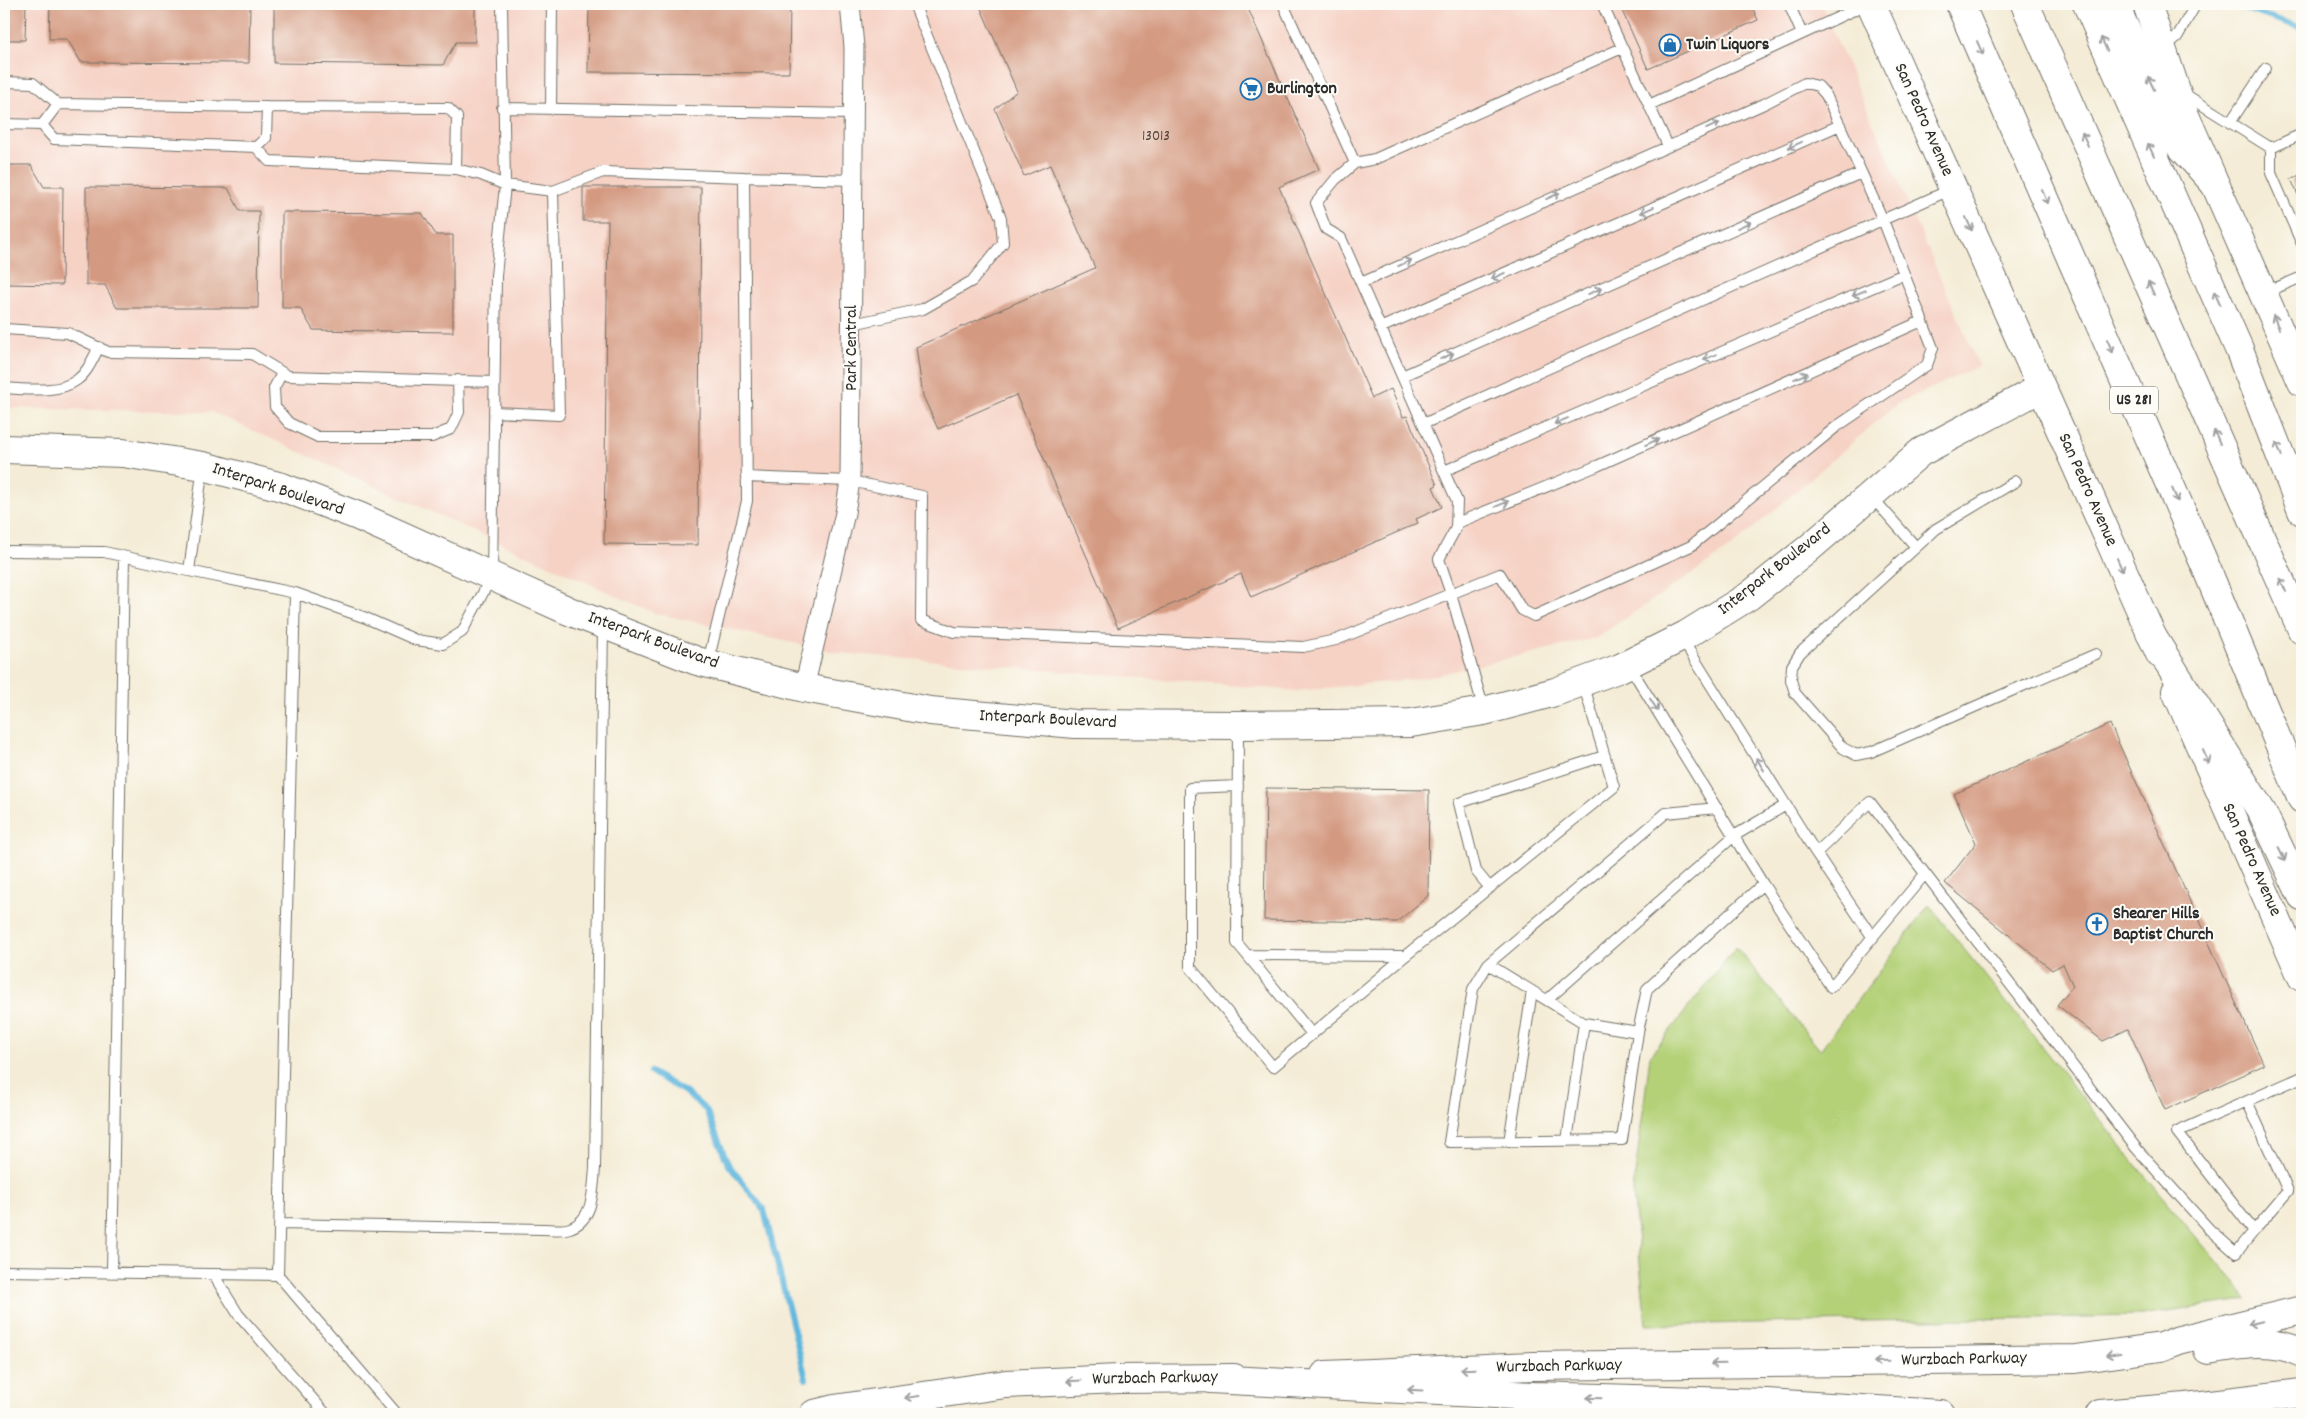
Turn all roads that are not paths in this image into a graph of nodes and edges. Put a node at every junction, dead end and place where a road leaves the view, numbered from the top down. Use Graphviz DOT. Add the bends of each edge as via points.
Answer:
graph roads {
  1 [pos="502,4"];
  2 [pos="552,4"];
  3 [pos="850,4"];
  4 [pos="914,4"];
  5 [pos="1283,4"];
  6 [pos="1602,4"];
  7 [pos="1788,4"];
  8 [pos="1866,4"];
  9 [pos="1871,4"];
  10 [pos="1960,4"];
  11 [pos="2025,4"];
  12 [pos="2087,4"];
  13 [pos="2114,4"];
  14 [pos="2147,4"];
  15 [pos="2196,4"];
  16 [pos="1802,34"];
  17 [pos="1622,48"];
  18 [pos="2162,50"];
  19 [pos="2266,68"];
  20 [pos="4,82"];
  21 [pos="2174,87"];
  22 [pos="58,104"];
  23 [pos="1649,105"];
  24 [pos="267,107"];
  25 [pos="502,108"];
  26 [pos="551,109"];
  27 [pos="854,114"];
  28 [pos="2230,123"];
  29 [pos="4,124"];
  30 [pos="42,125"];
  31 [pos="1840,125"];
  32 [pos="2302,134"];
  33 [pos="1668,146"];
  34 [pos="256,148"];
  35 [pos="2271,148"];
  36 [pos="1356,162"];
  37 [pos="456,169"];
  38 [pos="1861,173"];
  39 [pos="744,177"];
  40 [pos="853,180"];
  41 [pos="2213,182"];
  42 [pos="505,185"];
  43 [pos="1953,189"];
  44 [pos="553,192"];
  45 [pos="1883,220"];
  46 [pos="2302,244"];
  47 [pos="1904,274"];
  48 [pos="2302,276"];
  49 [pos="1361,283"];
  50 [pos="2263,293"];
  51 [pos="1922,321"];
  52 [pos="852,324"];
  53 [pos="1380,328"];
  54 [pos="4,329"];
  55 [pos="99,347"];
  56 [pos="2296,351"];
  57 [pos="282,372"];
  58 [pos="1402,376"];
  59 [pos="458,380"];
  60 [pos="494,382"];
  61 [pos="2302,382"];
  62 [pos="4,388"];
  63 [pos="2041,388"];
  64 [pos="494,412"];
  65 [pos="1423,424"];
  66 [pos="4,449"];
  67 [pos="203,466"];
  68 [pos="1444,471"];
  69 [pos="746,477"];
  70 [pos="850,481"];
  71 [pos="2016,481"];
  72 [pos="1870,494"];
  73 [pos="2302,510"];
  74 [pos="1457,522"];
  75 [pos="1916,547"];
  76 [pos="4,551"];
  77 [pos="124,557"];
  78 [pos="189,571"];
  79 [pos="492,576"];
  80 [pos="295,593"];
  81 [pos="1451,594"];
  82 [pos="603,624"];
  83 [pos="2302,630"];
  84 [pos="2150,633"];
  85 [pos="1681,638"];
  86 [pos="2096,654"];
  87 [pos="708,663"];
  88 [pos="1628,664"];
  89 [pos="1583,682"];
  90 [pos="804,688"];
  91 [pos="1484,711"];
  92 [pos="1238,725"];
  93 [pos="1604,756"];
  94 [pos="1238,786"];
  95 [pos="2302,799"];
  96 [pos="1786,805"];
  97 [pos="1717,808"];
  98 [pos="1734,836"];
  99 [pos="1816,853"];
  100 [pos="1925,874"];
  101 [pos="1763,884"];
  102 [pos="1490,888"];
  103 [pos="2302,896"];
  104 [pos="1873,938"];
  105 [pos="1246,954"];
  106 [pos="1405,956"];
  107 [pos="1488,964"];
  108 [pos="2302,977"];
  109 [pos="1532,991"];
  110 [pos="1547,1000"];
  111 [pos="1584,1023"];
  112 [pos="1638,1032"];
  113 [pos="1312,1034"];
  114 [pos="2302,1077"];
  115 [pos="2247,1101"];
  116 [pos="1567,1141"];
  117 [pos="1509,1142"];
  118 [pos="280,1224"];
  119 [pos="2254,1231"];
  120 [pos="4,1271"];
  121 [pos="112,1273"];
  122 [pos="213,1274"];
  123 [pos="278,1276"];
  124 [pos="2302,1310"];
  125 [pos="2161,1347"];
  126 [pos="2302,1353"];
  127 [pos="1210,1379"];
  128 [pos="2302,1395"];
  129 [pos="326,1414"];
  130 [pos="397,1414"];
  131 [pos="814,1414"];
  132 [pos="1940,1414"];
  133 [pos="2100,1414"];
  134 [pos="2240,1414"];
  1 -- 25 [label="lane"];
  2 -- 26 [label="lane"];
  3 -- 27 [label="street, Park Central"];
  4 -- 52 [label="lane" via="1001,218 1003,243 972,281 923,309"];
  5 -- 36 [label="lane"];
  6 -- 17 [label="lane"];
  7 -- 16 [label="lane"];
  8 -- 16 [label="lane"];
  9 -- 43 [label="main road, San Pedro Avenue"];
  10 -- 95 [label="main road, US 281, one-way" via="2205,565"];
  83 -- 11 [label="main road, one-way"];
  73 -- 12 [label="main road, one-way" via="2239,349"];
  41 -- 13 [label="main road, one-way" via="2178,143"];
  14 -- 18 [label="main road"];
  15 -- 18 [label="lane" via="2177,37"];
  16 -- 23 [label="lane"];
  17 -- 23 [label="lane"];
  17 -- 36 [label="lane" via="1375,159"];
  18 -- 21 [label="main road"];
  19 -- 28 [label="lane"];
  20 -- 22 [label="lane" via="32,82"];
  21 -- 28 [label="lane"];
  21 -- 41 [label="main road"];
  22 -- 24 [label="lane"];
  22 -- 30 [label="lane"];
  23 -- 33 [label="lane"];
  24 -- 34 [label="lane" via="266,138"];
  24 -- 37 [label="lane" via="448,108 458,117"];
  25 -- 26 [label="lane"];
  25 -- 42 [label="lane"];
  26 -- 27 [label="lane"];
  27 -- 40 [label="street, Park Central"];
  28 -- 35 [label="lane"];
  29 -- 30 [label="lane"];
  30 -- 34 [label="lane" via="54,139"];
  33 -- 31 [label="lane, one-way" via="1805,83 1818,86 1826,95"];
  31 -- 38 [label="lane"];
  31 -- 53 [label="lane, one-way"];
  32 -- 35 [label="lane"];
  49 -- 33 [label="lane, one-way"];
  34 -- 37 [label="lane" via="269,161"];
  35 -- 46 [label="lane" via="2271,173"];
  36 -- 49 [label="lane" via="1316,203 1326,229 1341,238"];
  37 -- 42 [label="lane" via="481,174"];
  38 -- 45 [label="lane"];
  58 -- 38 [label="lane, one-way"];
  39 -- 40 [label="lane"];
  39 -- 44 [label="lane" via="603,172"];
  39 -- 69 [label="lane"];
  40 -- 52 [label="street, Park Central"];
  41 -- 50 [label="main road"];
  42 -- 44 [label="lane"];
  42 -- 60 [label="lane" via="496,276"];
  43 -- 45 [label="lane"];
  43 -- 63 [label="main road, San Pedro Avenue, one-way"];
  44 -- 64 [label="lane" via="559,415"];
  45 -- 47 [label="lane"];
  45 -- 65 [label="lane"];
  47 -- 51 [label="lane"];
  47 -- 68 [label="lane, one-way"];
  48 -- 50 [label="lane"];
  49 -- 53 [label="lane"];
  56 -- 50 [label="main road, one-way"];
  74 -- 51 [label="lane, one-way" via="1606,462"];
  51 -- 81 [label="lane" via="1933,348 1927,365 1836,427 1692,546 1534,616 1522,610 1500,574"];
  52 -- 70 [label="street, Park Central"];
  53 -- 58 [label="lane"];
  54 -- 55 [label="lane" via="68,332"];
  55 -- 57 [label="lane" via="108,352 252,354"];
  55 -- 62 [label="lane" via="83,373 64,387"];
  56 -- 61 [label="main road"];
  57 -- 59 [label="lane" via="288,376"];
  57 -- 59 [label="lane" via="274,388 275,408 289,423 318,437 432,437 451,429 459,412"];
  58 -- 65 [label="lane"];
  59 -- 60 [label="lane"];
  60 -- 64 [label="lane"];
  63 -- 72 [label="main road, Interpark Boulevard" via="1921,452"];
  63 -- 84 [label="main road, San Pedro Avenue, one-way"];
  64 -- 79 [label="lane"];
  65 -- 68 [label="lane"];
  66 -- 67 [label="main road, Interpark Boulevard" via="123,453"];
  67 -- 78 [label="lane"];
  67 -- 79 [label="main road, Interpark Boulevard" via="282,487 349,512"];
  68 -- 74 [label="lane" via="1458,501"];
  69 -- 70 [label="lane"];
  69 -- 87 [label="lane" via="747,501"];
  70 -- 81 [label="lane" via="922,496 921,620 954,632 1303,647 1336,640"];
  70 -- 90 [label="street, Park Central"];
  71 -- 75 [label="lane" via="1936,529"];
  72 -- 75 [label="lane"];
  72 -- 85 [label="main road, Interpark Boulevard" via="1749,596"];
  74 -- 81 [label="lane" via="1439,559"];
  75 -- 86 [label="lane" via="1800,653 1792,666 1791,680 1795,693 1843,748 1856,755 1871,752"];
  76 -- 77 [label="lane" via="104,552"];
  77 -- 78 [label="lane"];
  77 -- 121 [label="lane"];
  78 -- 80 [label="lane"];
  79 -- 80 [label="lane" via="462,632 443,644 416,640"];
  79 -- 82 [label="main road, Interpark Boulevard"];
  80 -- 118 [label="lane"];
  81 -- 91 [label="lane"];
  82 -- 87 [label="main road, Interpark Boulevard"];
  82 -- 118 [label="lane" via="595,1168 591,1203 583,1222 569,1229"];
  84 -- 103 [label="main road, one-way" via="2262,812"];
  84 -- 108 [label="main road, San Pedro Avenue, one-way"];
  85 -- 88 [label="main road, Interpark Boulevard"];
  96 -- 85 [label="lane, one-way"];
  87 -- 90 [label="main road, Interpark Boulevard"];
  88 -- 89 [label="main road, Interpark Boulevard"];
  88 -- 97 [label="lane, one-way"];
  89 -- 91 [label="main road, Interpark Boulevard"];
  89 -- 93 [label="lane"];
  90 -- 92 [label="main road, Interpark Boulevard" via="930,712 1065,723"];
  91 -- 92 [label="main road, Interpark Boulevard" via="1411,723"];
  92 -- 94 [label="lane"];
  93 -- 102 [label="lane" via="1614,787"];
  93 -- 102 [label="lane" via="1459,803 1476,871"];
  94 -- 105 [label="lane" via="1237,943"];
  94 -- 113 [label="lane" via="1190,788 1190,967 1273,1067"];
  96 -- 98 [label="lane"];
  96 -- 99 [label="lane"];
  97 -- 98 [label="lane"];
  97 -- 107 [label="lane" via="1666,813"];
  98 -- 101 [label="lane"];
  98 -- 110 [label="lane"];
  99 -- 100 [label="lane" via="1870,802"];
  99 -- 104 [label="lane"];
  100 -- 104 [label="lane"];
  100 -- 119 [label="lane" via="2136,1148 2210,1230 2236,1253"];
  101 -- 104 [label="lane" via="1830,987"];
  101 -- 112 [label="lane" via="1647,989"];
  102 -- 106 [label="lane"];
  105 -- 106 [label="lane"];
  105 -- 113 [label="lane"];
  106 -- 113 [label="lane"];
  107 -- 109 [label="lane"];
  107 -- 117 [label="lane" via="1473,989 1449,1142"];
  109 -- 110 [label="lane"];
  109 -- 117 [label="lane"];
  110 -- 111 [label="lane"];
  111 -- 112 [label="lane"];
  111 -- 116 [label="lane"];
  112 -- 116 [label="lane" via="1622,1140"];
  114 -- 115 [label="lane"];
  115 -- 119 [label="lane" via="2288,1191"];
  115 -- 119 [label="lane" via="2177,1132"];
  116 -- 117 [label="lane"];
  118 -- 123 [label="lane"];
  120 -- 121 [label="lane"];
  121 -- 122 [label="lane"];
  122 -- 123 [label="lane"];
  122 -- 129 [label="lane" via="238,1314"];
  123 -- 130 [label="lane"];
  124 -- 125 [label="main road, Wurzbach Parkway, one-way"];
  125 -- 126 [label="main road" via="2182,1353 2267,1343"];
  125 -- 127 [label="main road, Wurzbach Parkway, one-way" via="2076,1359 1534,1366"];
  127 -- 131 [label="main road, Wurzbach Parkway, one-way" via="1006,1384"];
  132 -- 127 [label="main road, one-way" via="1767,1403 1534,1396"];
  128 -- 133 [label="main road"];
  128 -- 134 [label="main road"];
}
